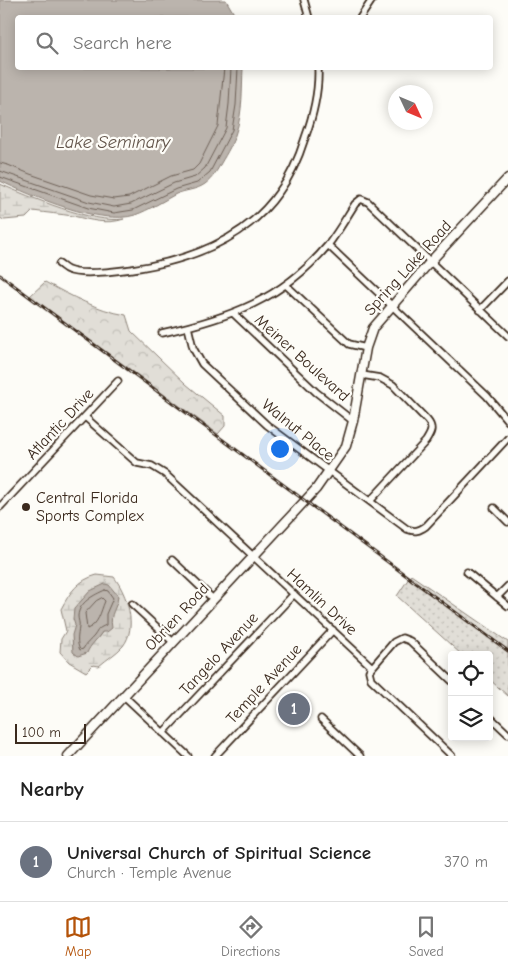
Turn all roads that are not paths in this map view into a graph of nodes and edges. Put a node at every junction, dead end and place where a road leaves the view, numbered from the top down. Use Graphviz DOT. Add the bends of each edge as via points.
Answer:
graph roads {
  1 [pos="304,0"];
  2 [pos="372,0"];
  3 [pos="308,15"];
  4 [pos="362,15"];
  5 [pos="319,70"];
  6 [pos="508,178"];
  7 [pos="328,245"];
  8 [pos="430,262"];
  9 [pos="58,264"];
  10 [pos="508,281"];
  11 [pos="286,285"];
  12 [pos="392,306"];
  13 [pos="480,310"];
  14 [pos="234,314"];
  15 [pos="188,327"];
  16 [pos="162,334"];
  17 [pos="508,336"];
  18 [pos="366,348"];
  19 [pos="362,375"];
  20 [pos="118,381"];
  21 [pos="86,417"];
  22 [pos="353,421"];
  23 [pos="508,421"];
  24 [pos="508,438"];
  25 [pos="329,472"];
  26 [pos="308,499"];
  27 [pos="370,502"];
  28 [pos="0,507"];
  29 [pos="494,508"];
  30 [pos="508,522"];
  31 [pos="254,556"];
  32 [pos="172,560"];
  33 [pos="467,572"];
  34 [pos="508,586"];
  35 [pos="294,594"];
  36 [pos="497,597"];
  37 [pos="213,599"];
  38 [pos="132,604"];
  39 [pos="508,606"];
  40 [pos="333,630"];
  41 [pos="173,642"];
  42 [pos="372,667"];
  43 [pos="448,677"];
  44 [pos="124,696"];
  45 [pos="321,720"];
  46 [pos="493,720"];
  47 [pos="164,733"];
  48 [pos="508,734"];
  49 [pos="68,756"];
  50 [pos="188,756"];
  51 [pos="215,756"];
  52 [pos="360,756"];
  53 [pos="452,756"];
  1 -- 3 [label="street"];
  2 -- 4 [label="street"];
  5 -- 9 [label="street" via="312,118 291,174 279,194 233,235 202,251 152,266 87,272 69,271"];
  6 -- 8 [label="street, Spring Lake Road"];
  7 -- 8 [label="street" via="361,199 368,202"];
  7 -- 11 [label="street"];
  7 -- 12 [label="street"];
  8 -- 12 [label="street, Spring Lake Road"];
  8 -- 13 [label="street"];
  10 -- 13 [label="street"];
  11 -- 14 [label="street"];
  11 -- 18 [label="street" via="345,341"];
  12 -- 18 [label="street, Spring Lake Road" via="373,328"];
  12 -- 23 [label="street" via="487,396"];
  13 -- 17 [label="street"];
  14 -- 15 [label="street"];
  14 -- 22 [label="street, Meiner Boulevard" via="316,392"];
  15 -- 16 [label="street"];
  15 -- 25 [label="street, Walnut Place" via="193,348 202,364 268,425"];
  18 -- 19 [label="street, Spring Lake Road"];
  19 -- 22 [label="street, Spring Lake Road"];
  19 -- 27 [label="street" via="380,378 393,386 431,424 432,429 426,441"];
  20 -- 21 [label="street, Atlantic Drive"];
  21 -- 28 [label="street, Atlantic Drive"];
  21 -- 31 [label="street, Hamlin Drive" via="137,463 152,466 165,474"];
  22 -- 25 [label="street, Spring Lake Road" via="346,446"];
  24 -- 27 [label="street, Walnut Place" via="426,526 415,531 407,529"];
  25 -- 26 [label="street, Spring Lake Road"];
  25 -- 27 [label="street, Walnut Place"];
  26 -- 31 [label="street, Obrien Road"];
  29 -- 30 [label="street"];
  31 -- 35 [label="street, Hamlin Drive"];
  31 -- 37 [label="street, Obrien Road"];
  32 -- 37 [label="street"];
  33 -- 36 [label="street"];
  34 -- 36 [label="street"];
  35 -- 40 [label="street, Hamlin Drive"];
  35 -- 47 [label="street, Tangelo Avenue"];
  36 -- 39 [label="street"];
  37 -- 41 [label="street, Obrien Road"];
  38 -- 41 [label="street"];
  40 -- 42 [label="street, Hamlin Drive"];
  40 -- 51 [label="street, Temple Avenue"];
  41 -- 44 [label="street, Obrien Road"];
  42 -- 43 [label="street" via="398,639 406,639"];
  42 -- 53 [label="street" via="371,680"];
  44 -- 47 [label="street"];
  44 -- 49 [label="street, Obrien Road"];
  45 -- 52 [label="street"];
  46 -- 48 [label="street"];
  47 -- 50 [label="street"];
}
